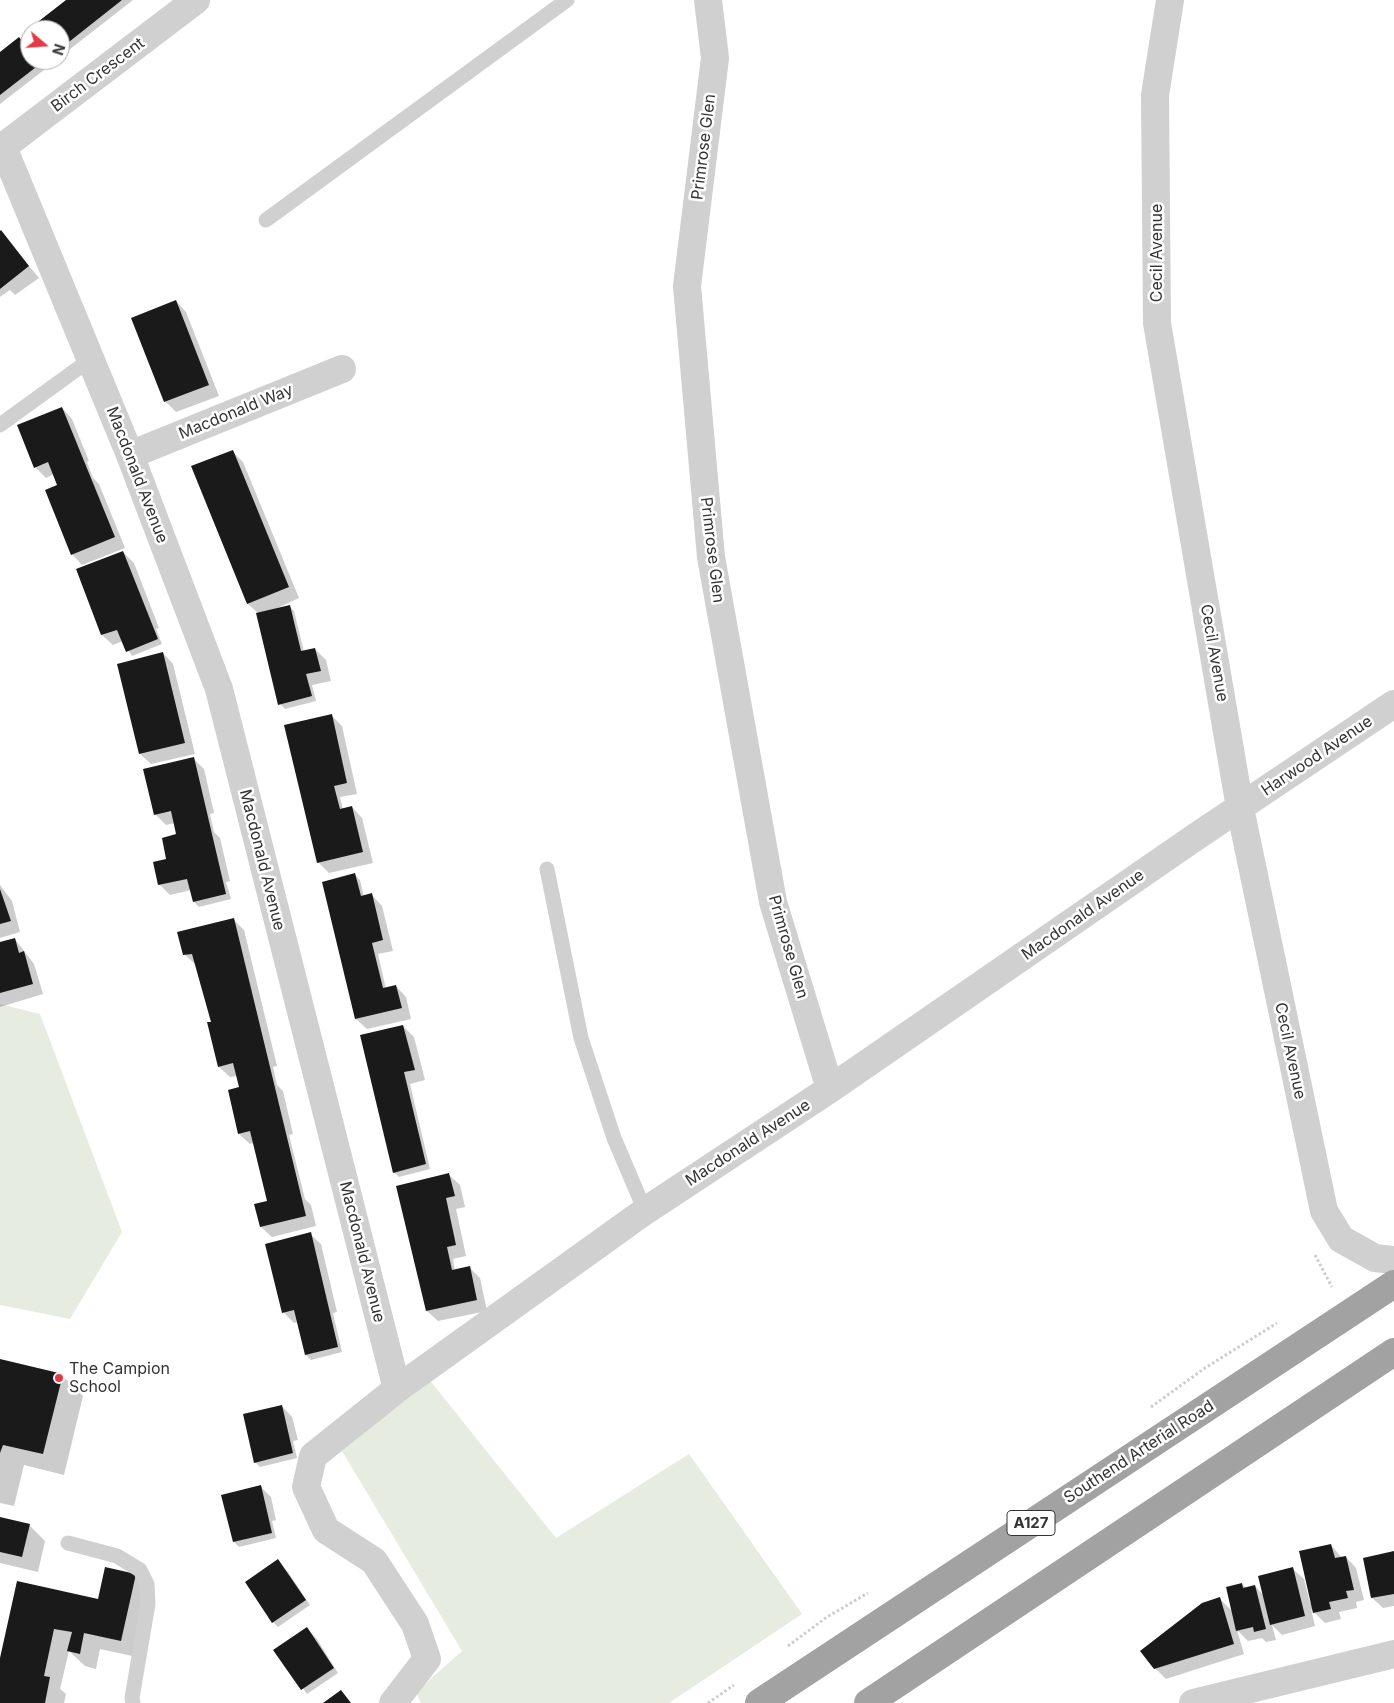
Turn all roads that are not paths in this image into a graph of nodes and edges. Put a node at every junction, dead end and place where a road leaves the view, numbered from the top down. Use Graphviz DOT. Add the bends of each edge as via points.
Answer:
graph roads {
  1 [pos="196,0"];
  2 [pos="568,0"];
  3 [pos="708,0"];
  4 [pos="1170,0"];
  5 [pos="2,148"];
  6 [pos="266,220"];
  7 [pos="91,360"];
  8 [pos="342,369"];
  9 [pos="0,425"];
  10 [pos="130,455"];
  11 [pos="1394,704"];
  12 [pos="1240,808"];
  13 [pos="547,868"];
  14 [pos="830,1089"];
  15 [pos="644,1211"];
  16 [pos="1394,1260"];
  17 [pos="1394,1284"];
  18 [pos="1394,1352"];
  19 [pos="397,1388"];
  20 [pos="68,1542"];
  21 [pos="1394,1654"];
  22 [pos="885,1698"];
  23 [pos="1203,1702"];
  24 [pos="133,1703"];
  25 [pos="393,1703"];
  26 [pos="759,1703"];
  1 -- 5 [label="street, Birch Crescent"];
  2 -- 6 [label="lane"];
  3 -- 14 [label="street, Primrose Glen" via="715,58 686,286 710,557 773,902"];
  4 -- 12 [label="street, Cecil Avenue" via="1156,95 1157,323"];
  5 -- 7 [label="street, Macdonald Avenue"];
  7 -- 9 [label="lane"];
  7 -- 10 [label="street, Macdonald Avenue"];
  8 -- 10 [label="street, Macdonald Way"];
  10 -- 19 [label="street, Macdonald Avenue" via="219,689"];
  11 -- 12 [label="street, Harwood Avenue"];
  12 -- 14 [label="street, Macdonald Avenue"];
  12 -- 16 [label="street, Cecil Avenue" via="1324,1211 1340,1239 1375,1258"];
  13 -- 15 [label="lane" via="581,1038 614,1138"];
  14 -- 15 [label="street, Macdonald Avenue"];
  15 -- 19 [label="street, Macdonald Avenue"];
  17 -- 26 [label="highway, Southend Arterial Road / A127"];
  18 -- 22 [label="highway"];
  19 -- 25 [label="street" via="313,1456 306,1487 326,1530 374,1561 415,1624 427,1659"];
  20 -- 24 [label="lane" via="117,1556 140,1570 147,1584 148,1604"];
  21 -- 23 [label="street"];
}
